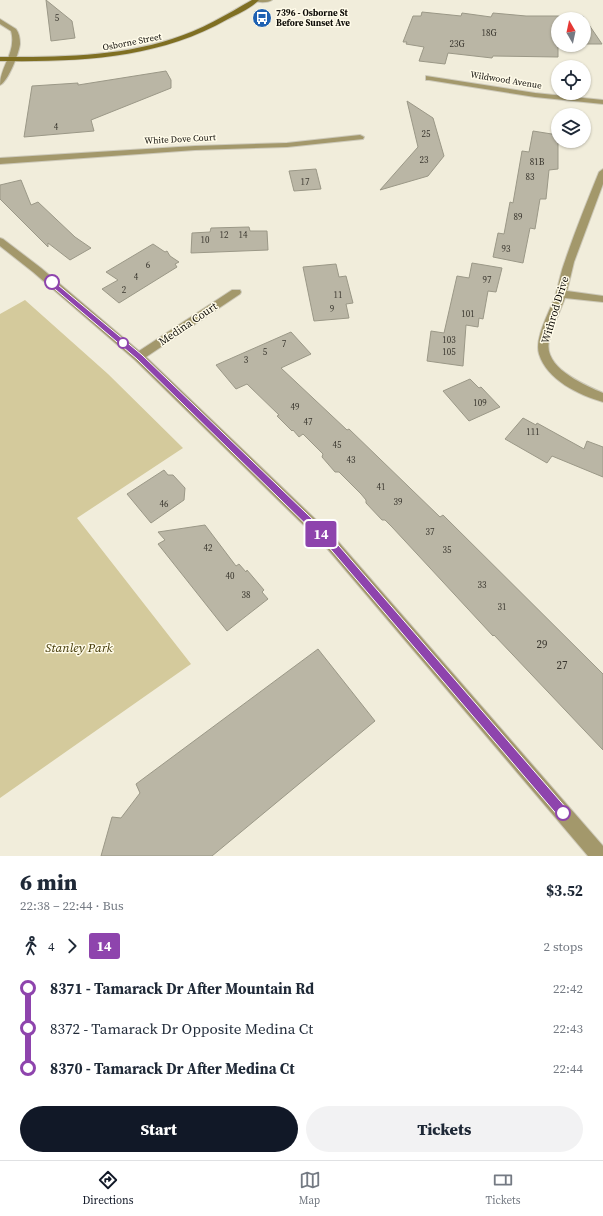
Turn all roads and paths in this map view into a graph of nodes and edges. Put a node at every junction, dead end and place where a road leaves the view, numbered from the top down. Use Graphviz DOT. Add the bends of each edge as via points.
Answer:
graph roads {
  1 [pos="256,0"];
  2 [pos="269,0"];
  3 [pos="0,21"];
  4 [pos="0,59"];
  5 [pos="12,59"];
  6 [pos="429,78"];
  7 [pos="0,83"];
  8 [pos="603,102"];
  9 [pos="360,137"];
  10 [pos="0,161"];
  11 [pos="603,172"];
  12 [pos="0,241"];
  13 [pos="236,292"];
  14 [pos="561,294"];
  15 [pos="603,299"];
  16 [pos="139,357"];
  17 [pos="603,398"];
  18 [pos="600,856"];
  1 -- 2 [label="street"];
  1 -- 5 [label="street, Osborne Street" via="201,31 150,48 102,57"];
  3 -- 5 [label="street" via="14,30 18,41"];
  4 -- 5 [label="street, Osborne Street"];
  5 -- 7 [label="street"];
  6 -- 8 [label="street, Wildwood Avenue" via="535,95"];
  9 -- 10 [label="street, White Dove Court" via="287,145 195,148"];
  11 -- 14 [label="street, Withrod Drive" via="569,262"];
  12 -- 16 [label="street"];
  13 -- 16 [label="street, Medina Court"];
  14 -- 15 [label="street"];
  14 -- 17 [label="street, Withrod Drive" via="543,343 546,359 567,381"];
  16 -- 18 [label="street" via="330,542"];
}
